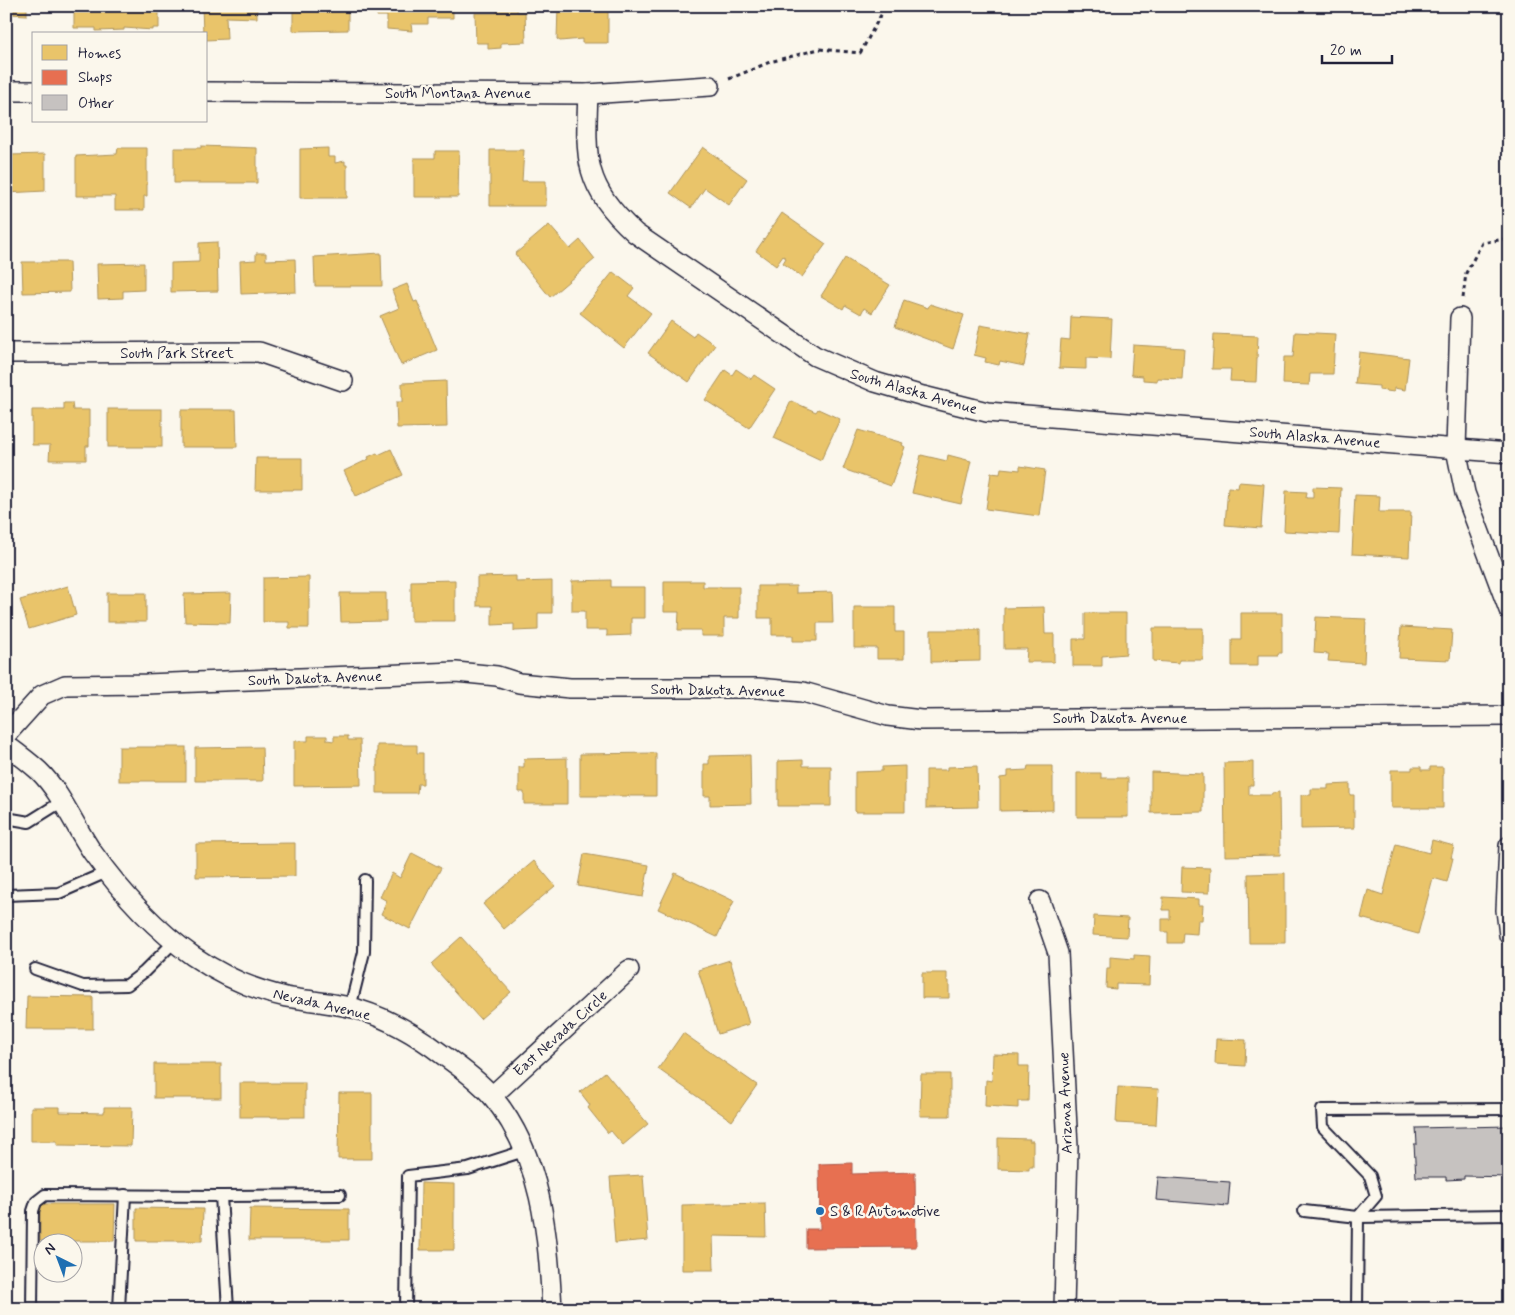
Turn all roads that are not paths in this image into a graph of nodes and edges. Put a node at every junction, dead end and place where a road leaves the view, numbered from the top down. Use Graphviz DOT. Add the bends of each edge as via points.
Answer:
graph roads {
  1 [pos="710,86"];
  2 [pos="6,91"];
  3 [pos="32,91"];
  4 [pos="208,92"];
  5 [pos="588,94"];
  6 [pos="1460,318"];
  7 [pos="6,353"];
  8 [pos="343,381"];
  9 [pos="1456,449"];
  10 [pos="1509,453"];
  11 [pos="1509,610"];
  12 [pos="1509,716"];
  13 [pos="6,735"];
  14 [pos="6,745"];
  15 [pos="61,802"];
  16 [pos="6,818"];
  17 [pos="1509,846"];
  18 [pos="108,872"];
  19 [pos="365,880"];
  20 [pos="6,894"];
  21 [pos="1040,901"];
  22 [pos="1509,935"];
  23 [pos="174,941"];
  24 [pos="35,969"];
  25 [pos="629,970"];
  26 [pos="350,1008"];
  27 [pos="492,1096"];
  28 [pos="1509,1109"];
  29 [pos="524,1151"];
  30 [pos="125,1195"];
  31 [pos="340,1195"];
  32 [pos="221,1196"];
  33 [pos="1304,1211"];
  34 [pos="1509,1215"];
  35 [pos="1358,1217"];
  36 [pos="32,1309"];
  37 [pos="119,1309"];
  38 [pos="228,1309"];
  39 [pos="406,1309"];
  40 [pos="552,1309"];
  41 [pos="1064,1309"];
  42 [pos="1357,1309"];
  1 -- 5 [label="street, South Montana Avenue"];
  2 -- 3 [label="street"];
  4 -- 5 [label="street, South Montana Avenue"];
  5 -- 9 [label="street, South Alaska Avenue" via="586,156 600,193 613,213 635,233 838,368 899,389 988,412"];
  6 -- 9 [label="street"];
  7 -- 8 [label="street, South Park Street" via="259,352"];
  9 -- 10 [label="street, South Alaska Avenue"];
  9 -- 11 [label="street" via="1466,493"];
  12 -- 13 [label="street, South Dakota Avenue" via="921,720 888,716 803,692 758,688 570,688 456,672 64,685 42,695"];
  14 -- 15 [label="street, Nevada Avenue" via="41,772"];
  15 -- 16 [label="lane" via="29,822"];
  15 -- 18 [label="street, Nevada Avenue"];
  17 -- 22 [label="street" via="1506,910"];
  18 -- 20 [label="lane" via="59,893"];
  18 -- 23 [label="street, Nevada Avenue" via="152,924"];
  19 -- 26 [label="lane" via="364,952"];
  21 -- 41 [label="street, Arizona Avenue" via="1058,953 1068,1147"];
  23 -- 24 [label="lane" via="127,986 83,986"];
  23 -- 26 [label="street, Nevada Avenue" via="221,973 249,986"];
  25 -- 27 [label="street, East Nevada Circle"];
  26 -- 27 [label="street, Nevada Avenue" via="386,1019 418,1036 463,1069"];
  27 -- 29 [label="street, Nevada Avenue" via="516,1132"];
  28 -- 35 [label="lane" via="1322,1110 1323,1127 1370,1176 1376,1196"];
  29 -- 39 [label="lane" via="468,1169 408,1176"];
  29 -- 40 [label="street, Nevada Avenue" via="543,1209 549,1245"];
  30 -- 32 [label="lane"];
  30 -- 36 [label="lane" via="46,1195 36,1202 33,1211"];
  30 -- 37 [label="lane"];
  31 -- 32 [label="lane"];
  32 -- 38 [label="lane"];
  33 -- 35 [label="lane"];
  34 -- 35 [label="lane"];
  35 -- 42 [label="lane"];
}
